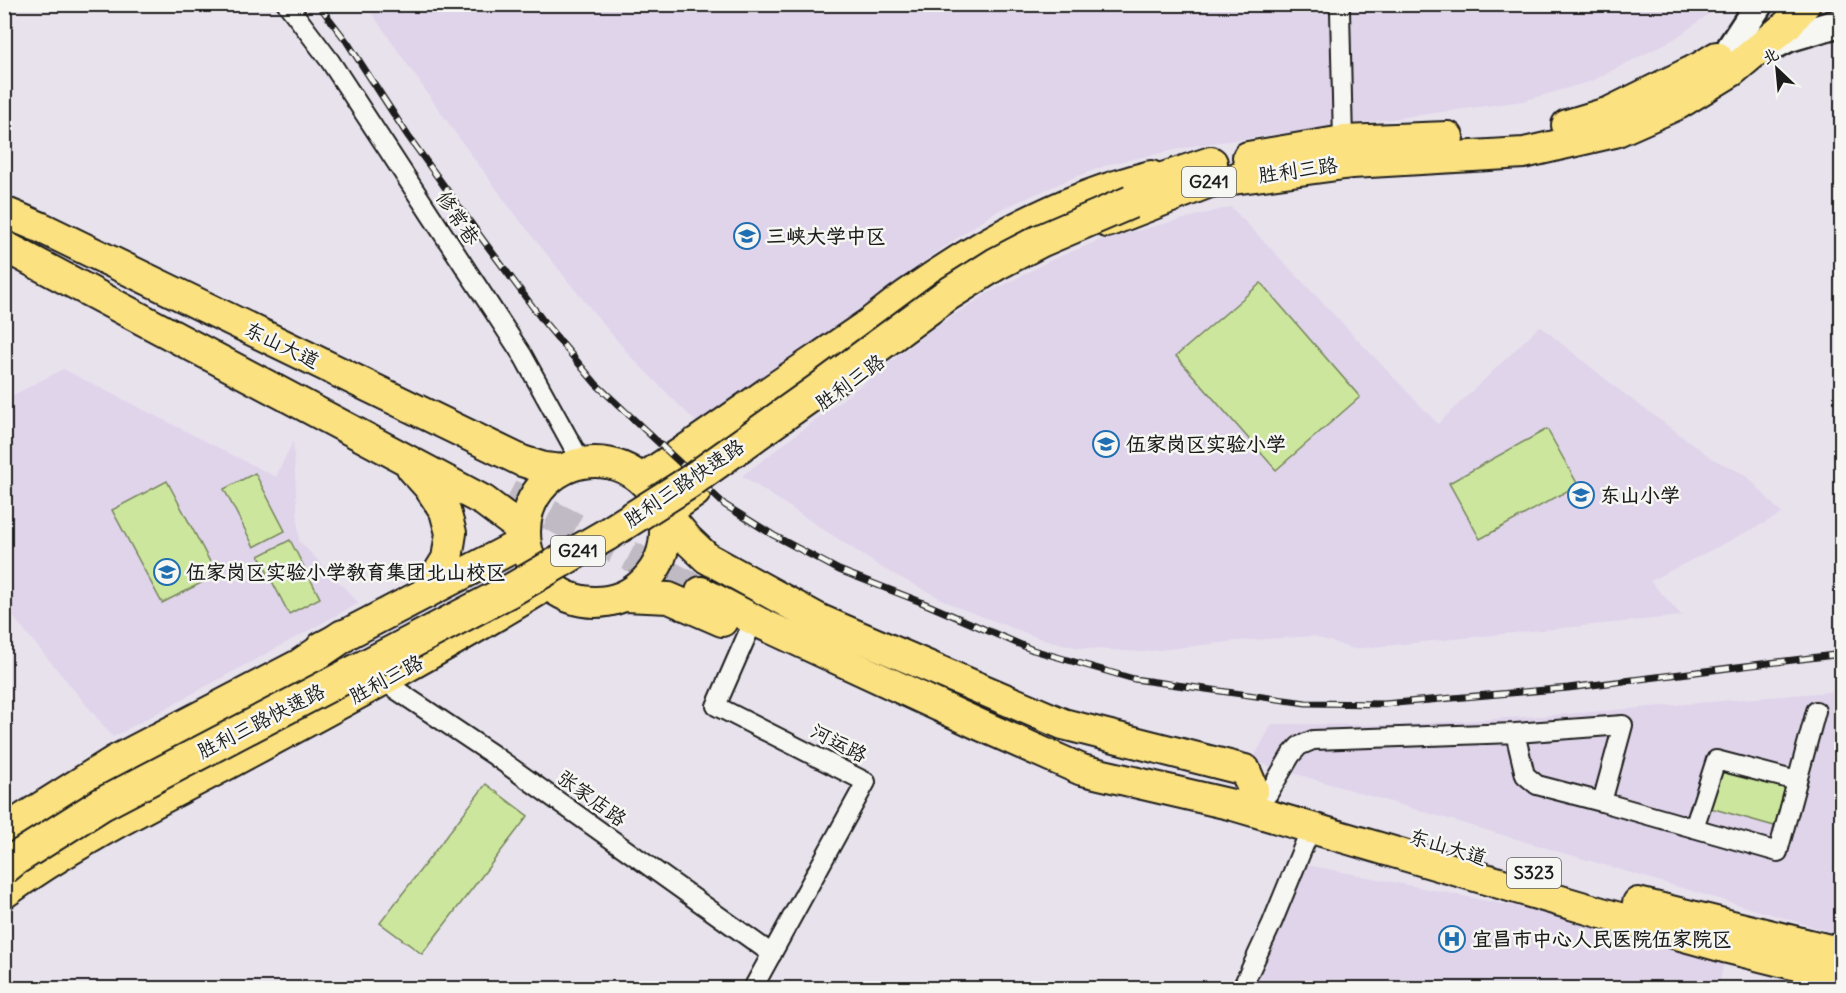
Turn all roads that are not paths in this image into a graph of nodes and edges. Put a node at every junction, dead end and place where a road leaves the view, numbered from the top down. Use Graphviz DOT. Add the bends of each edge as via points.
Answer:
graph roads {
  1 [pos="287,4"];
  2 [pos="1338,4"];
  3 [pos="1759,4"];
  4 [pos="1778,4"];
  5 [pos="1804,4"];
  6 [pos="1842,22"];
  7 [pos="1738,54"];
  8 [pos="1343,141"];
  9 [pos="1210,172"];
  10 [pos="1129,197"];
  11 [pos="4,213"];
  12 [pos="4,238"];
  13 [pos="4,246"];
  14 [pos="402,457"];
  15 [pos="572,467"];
  16 [pos="642,479"];
  17 [pos="665,513"];
  18 [pos="524,537"];
  19 [pos="704,584"];
  20 [pos="547,585"];
  21 [pos="426,593"];
  22 [pos="625,596"];
  23 [pos="748,633"];
  24 [pos="344,636"];
  25 [pos="383,681"];
  26 [pos="1816,711"];
  27 [pos="1515,733"];
  28 [pos="1797,782"];
  29 [pos="1248,797"];
  30 [pos="1602,801"];
  31 [pos="4,817"];
  32 [pos="1311,828"];
  33 [pos="1694,828"];
  34 [pos="4,833"];
  35 [pos="4,848"];
  36 [pos="4,868"];
  37 [pos="4,893"];
  38 [pos="1272,923"];
  39 [pos="1842,953"];
  40 [pos="772,954"];
  41 [pos="1842,976"];
  42 [pos="753,988"];
  43 [pos="1242,988"];
  44 [pos="1252,988"];
  1 -- 15 [label="street, 修常巷" via="330,61 523,356"];
  2 -- 8 [label="street"];
  3 -- 7 [label="main road"];
  4 -- 7 [label="main road, 胜利三路 / G241" via="1740,41"];
  5 -- 7 [label="main road, 胜利三路 / G241" via="1787,25"];
  6 -- 7 [label="main road"];
  7 -- 8 [label="main road, 胜利三路 / G241" via="1701,67 1620,107 1565,125 1521,134"];
  7 -- 9 [label="main road, 胜利三路 / G241" via="1732,71 1677,104 1615,132 1552,147 1524,153"];
  8 -- 9 [label="main road, 胜利三路 / G241"];
  9 -- 10 [label="highway, G241"];
  9 -- 16 [label="main road, 胜利三路 / G241" via="1125,182 1012,229 909,293"];
  9 -- 17 [label="main road, 胜利三路 / G241" via="1001,271"];
  10 -- 35 [label="highway, 胜利三路快速路 / G241" via="1034,232 990,255 778,402 589,524 196,735"];
  10 -- 36 [label="highway, 胜利三路快速路 / G241, bridge" via="996,264 947,295 697,477 606,535 511,590 102,804"];
  11 -- 12 [label="main road" via="513,486 298,388 179,322"];
  11 -- 15 [label="main road, 东山大道" via="522,461 544,468"];
  13 -- 14 [label="main road, 东山大道"];
  14 -- 18 [label="main road, 东山大道" via="484,501"];
  14 -- 21 [label="main road" via="445,511 451,533 447,560"];
  15 -- 16 [label="main road" via="604,462"];
  15 -- 18 [label="main road" via="546,481 534,496"];
  16 -- 17 [label="main road"];
  17 -- 22 [label="main road" via="662,556 641,586"];
  17 -- 29 [label="main road" via="707,558 820,620 1063,724 1245,770"];
  18 -- 20 [label="main road" via="532,564"];
  18 -- 21 [label="main road"];
  19 -- 29 [label="main road" via="769,627 1082,770"];
  20 -- 22 [label="main road" via="584,602 605,602"];
  20 -- 25 [label="main road, 胜利三路"];
  21 -- 24 [label="main road"];
  22 -- 23 [label="main road" via="669,598"];
  23 -- 29 [label="main road" via="881,698 1082,780 1232,825"];
  23 -- 40 [label="street, 河运路" via="716,706 866,782"];
  24 -- 31 [label="main road" via="76,771"];
  24 -- 34 [label="highway" via="299,666 115,762"];
  25 -- 37 [label="main road, 胜利三路" via="142,809"];
  25 -- 40 [label="street, 张家店路"];
  26 -- 28 [label="street"];
  27 -- 29 [label="street" via="1313,740 1299,746"];
  27 -- 30 [label="street" via="1525,775 1537,785"];
  27 -- 30 [label="street" via="1623,725"];
  28 -- 33 [label="street" via="1716,760"];
  28 -- 33 [label="street" via="1778,852"];
  29 -- 32 [label="main road, 东山大道 / S323"];
  29 -- 39 [label="main road, 东山大道 / S323" via="1617,898"];
  30 -- 33 [label="street"];
  32 -- 38 [label="street"];
  32 -- 41 [label="main road, 东山大道 / S323" via="1612,916"];
  38 -- 43 [label="street"];
  38 -- 44 [label="street"];
  40 -- 42 [label="street, 河运路"];
}
